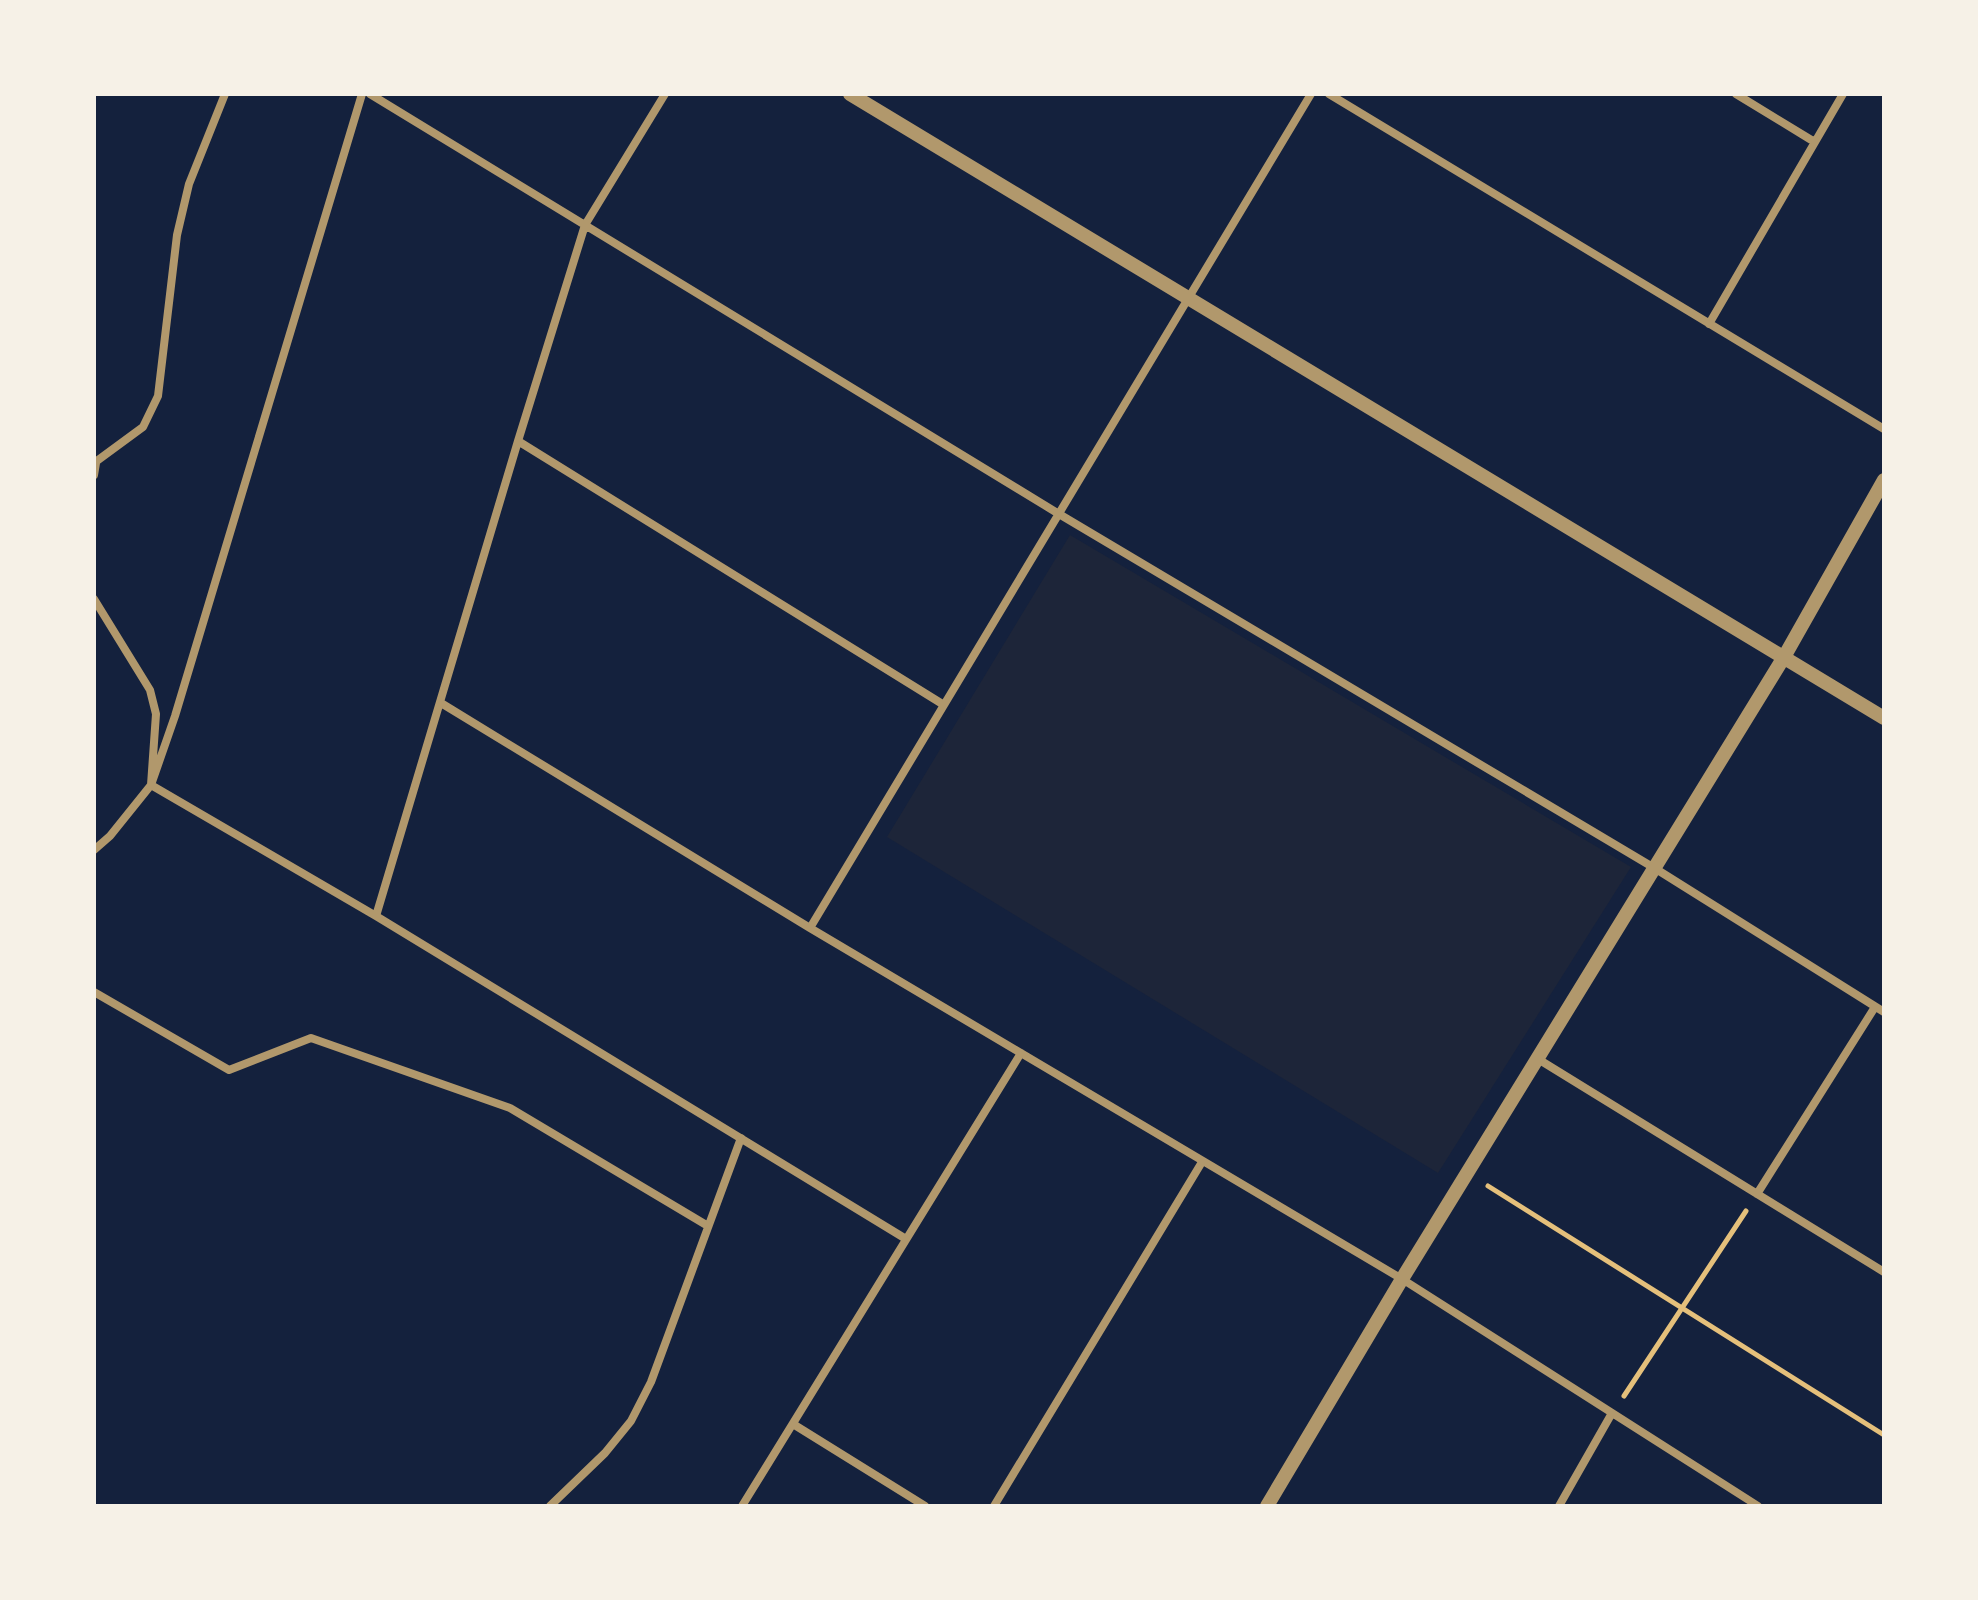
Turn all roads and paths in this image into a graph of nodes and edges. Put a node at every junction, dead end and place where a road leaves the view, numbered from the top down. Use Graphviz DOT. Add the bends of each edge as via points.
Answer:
graph roads {
  1 [pos="225,94"];
  2 [pos="362,94"];
  3 [pos="370,94"];
  4 [pos="665,94"];
  5 [pos="850,94"];
  6 [pos="1311,94"];
  7 [pos="1329,94"];
  8 [pos="1736,94"];
  9 [pos="1843,94"];
  10 [pos="1813,141"];
  11 [pos="585,225"];
  12 [pos="1187,300"];
  13 [pos="1709,324"];
  14 [pos="1884,429"];
  15 [pos="518,441"];
  16 [pos="95,463"];
  17 [pos="94,475"];
  18 [pos="1884,480"];
  19 [pos="1059,514"];
  20 [pos="94,599"];
  21 [pos="1784,657"];
  22 [pos="441,703"];
  23 [pos="944,705"];
  24 [pos="1884,718"];
  25 [pos="151,785"];
  26 [pos="94,850"];
  27 [pos="1656,869"];
  28 [pos="376,916"];
  29 [pos="810,928"];
  30 [pos="94,992"];
  31 [pos="1880,1010"];
  32 [pos="1021,1053"];
  33 [pos="1538,1059"];
  34 [pos="741,1138"];
  35 [pos="1202,1162"];
  36 [pos="1467,1173"];
  37 [pos="1757,1194"];
  38 [pos="708,1226"];
  39 [pos="906,1239"];
  40 [pos="1884,1272"];
  41 [pos="1402,1279"];
  42 [pos="1683,1309"];
  43 [pos="1612,1413"];
  44 [pos="793,1424"];
  45 [pos="1884,1435"];
  46 [pos="550,1506"];
  47 [pos="742,1506"];
  48 [pos="925,1506"];
  49 [pos="994,1506"];
  50 [pos="1267,1506"];
  51 [pos="1559,1506"];
  52 [pos="1758,1506"];
  1 -- 16 [label="street" via="189,184 177,235 158,396 143,427"];
  2 -- 25 [label="street"];
  3 -- 11 [label="street"];
  4 -- 11 [label="street"];
  5 -- 12 [label="street"];
  6 -- 12 [label="street"];
  7 -- 13 [label="street"];
  8 -- 10 [label="street"];
  9 -- 10 [label="street"];
  10 -- 13 [label="street"];
  11 -- 15 [label="street"];
  11 -- 19 [label="street"];
  12 -- 19 [label="street"];
  12 -- 21 [label="street"];
  13 -- 14 [label="street"];
  15 -- 22 [label="street"];
  15 -- 23 [label="street"];
  16 -- 17 [label="street"];
  18 -- 21 [label="street"];
  19 -- 23 [label="street"];
  19 -- 27 [label="street"];
  20 -- 25 [label="street" via="150,690 156,714"];
  21 -- 24 [label="street"];
  21 -- 27 [label="street"];
  22 -- 28 [label="street"];
  22 -- 29 [label="street"];
  23 -- 29 [label="street"];
  25 -- 26 [label="street"];
  25 -- 28 [label="street"];
  27 -- 31 [label="street"];
  27 -- 33 [label="street"];
  28 -- 34 [label="street"];
  29 -- 32 [label="street"];
  30 -- 38 [label="street" via="229,1070 311,1038 510,1108"];
  31 -- 37 [label="street"];
  32 -- 35 [label="street"];
  32 -- 39 [label="street"];
  33 -- 36 [label="street"];
  33 -- 37 [label="street"];
  34 -- 38 [label="street"];
  34 -- 39 [label="street"];
  35 -- 41 [label="street"];
  35 -- 49 [label="street"];
  36 -- 41 [label="street"];
  36 -- 42 [label="path"];
  37 -- 40 [label="street"];
  37 -- 42 [label="path"];
  38 -- 46 [label="street" via="651,1382 631,1421"];
  39 -- 44 [label="street"];
  41 -- 43 [label="street"];
  41 -- 50 [label="street"];
  42 -- 43 [label="path"];
  42 -- 45 [label="path"];
  43 -- 51 [label="street"];
  43 -- 52 [label="street"];
  44 -- 47 [label="street"];
  44 -- 48 [label="street"];
}
